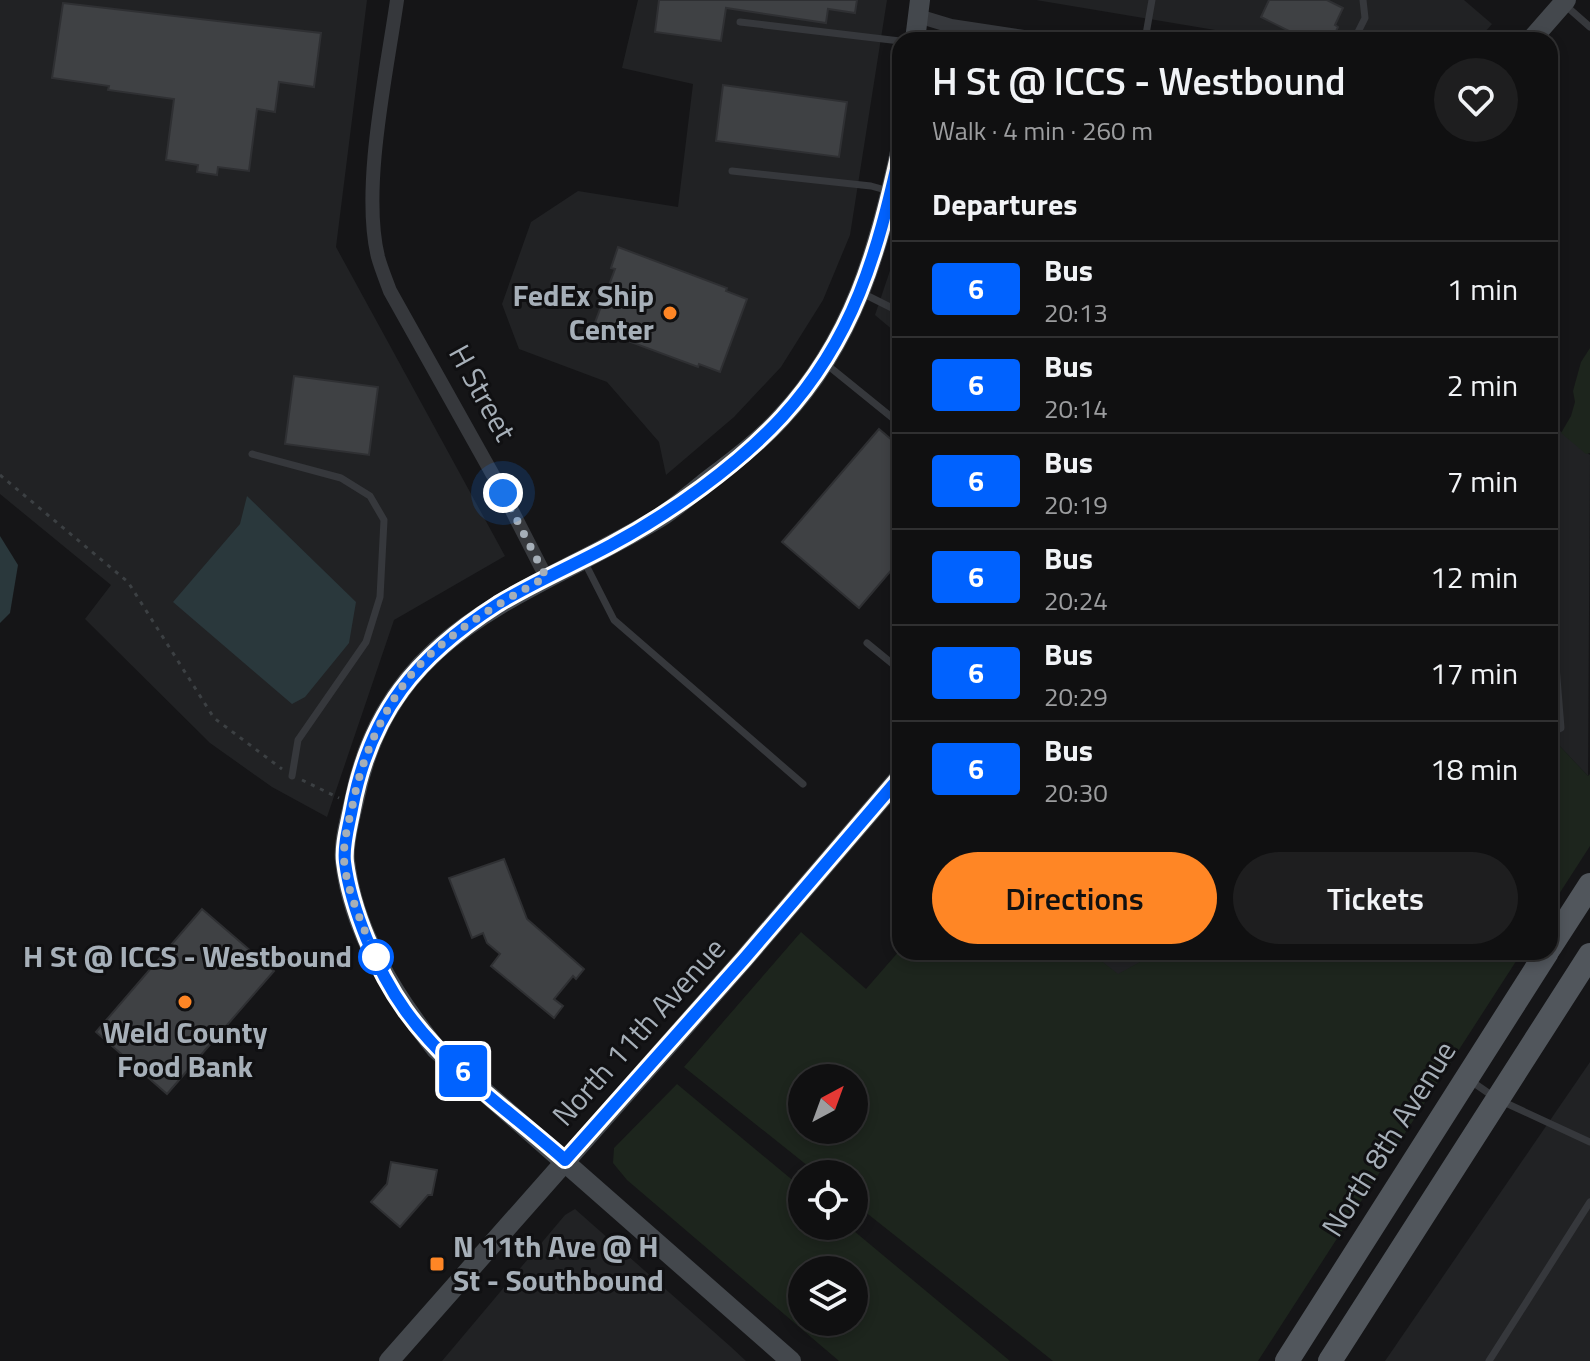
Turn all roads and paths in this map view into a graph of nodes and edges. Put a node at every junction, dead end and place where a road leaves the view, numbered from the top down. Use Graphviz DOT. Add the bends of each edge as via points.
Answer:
graph roads {
  1 [pos="397,0"];
  2 [pos="1152,0"];
  3 [pos="1363,0"];
  4 [pos="1563,1"];
  5 [pos="919,8"];
  6 [pos="740,22"];
  7 [pos="1590,27"];
  8 [pos="916,32"];
  9 [pos="989,32"];
  10 [pos="1146,32"];
  11 [pos="1358,32"];
  12 [pos="1538,32"];
  13 [pos="892,40"];
  14 [pos="732,171"];
  15 [pos="892,187"];
  16 [pos="891,191"];
  17 [pos="892,202"];
  18 [pos="892,215"];
  19 [pos="860,292"];
  20 [pos="892,308"];
  21 [pos="824,363"];
  22 [pos="892,418"];
  23 [pos="252,454"];
  24 [pos="0,475"];
  25 [pos="583,559"];
  26 [pos="546,577"];
  27 [pos="867,643"];
  28 [pos="892,663"];
  29 [pos="1558,691"];
  30 [pos="1558,729"];
  31 [pos="292,776"];
  32 [pos="803,784"];
  33 [pos="892,786"];
  34 [pos="353,805"];
  35 [pos="1590,885"];
  36 [pos="1558,935"];
  37 [pos="1590,955"];
  38 [pos="1542,960"];
  39 [pos="1466,1078"];
  40 [pos="1497,1099"];
  41 [pos="1590,1142"];
  42 [pos="565,1160"];
  43 [pos="1590,1202"];
  44 [pos="389,1361"];
  45 [pos="791,1361"];
  46 [pos="1287,1361"];
  47 [pos="1330,1361"];
  48 [pos="1489,1361"];
  1 -- 26 [label="street, H Street" via="375,175 378,257 390,291"];
  2 -- 10 [label="lane"];
  3 -- 11 [label="lane" via="1365,18"];
  4 -- 7 [label="lane"];
  4 -- 12 [label="street"];
  5 -- 8 [label="street"];
  5 -- 9 [label="street" via="951,26"];
  6 -- 13 [label="lane"];
  14 -- 16 [label="lane"];
  15 -- 16 [label="street"];
  16 -- 17 [label="street"];
  18 -- 19 [label="street"];
  19 -- 20 [label="lane"];
  19 -- 21 [label="street"];
  21 -- 22 [label="lane"];
  21 -- 25 [label="street" via="749,449 662,517"];
  23 -- 31 [label="lane" via="341,478 370,496 384,520 380,597 366,642 298,740"];
  24 -- 31 [label="path" via="128,582 214,718"];
  25 -- 26 [label="street"];
  25 -- 32 [label="lane" via="614,620"];
  26 -- 34 [label="street" via="431,652 401,688 374,734"];
  27 -- 28 [label="lane"];
  29 -- 30 [label="lane"];
  31 -- 34 [label="path"];
  33 -- 42 [label="street, North 11th Avenue"];
  34 -- 42 [label="street" via="344,859 357,914 403,1008 436,1049"];
  35 -- 36 [label="main road, North 8th Avenue"];
  37 -- 40 [label="main road"];
  38 -- 39 [label="main road, North 8th Avenue"];
  39 -- 40 [label="lane"];
  39 -- 46 [label="main road, North 8th Avenue"];
  40 -- 41 [label="lane"];
  40 -- 47 [label="main road"];
  42 -- 44 [label="street, North 11th Avenue"];
  42 -- 45 [label="street"];
  43 -- 48 [label="lane"];
}
